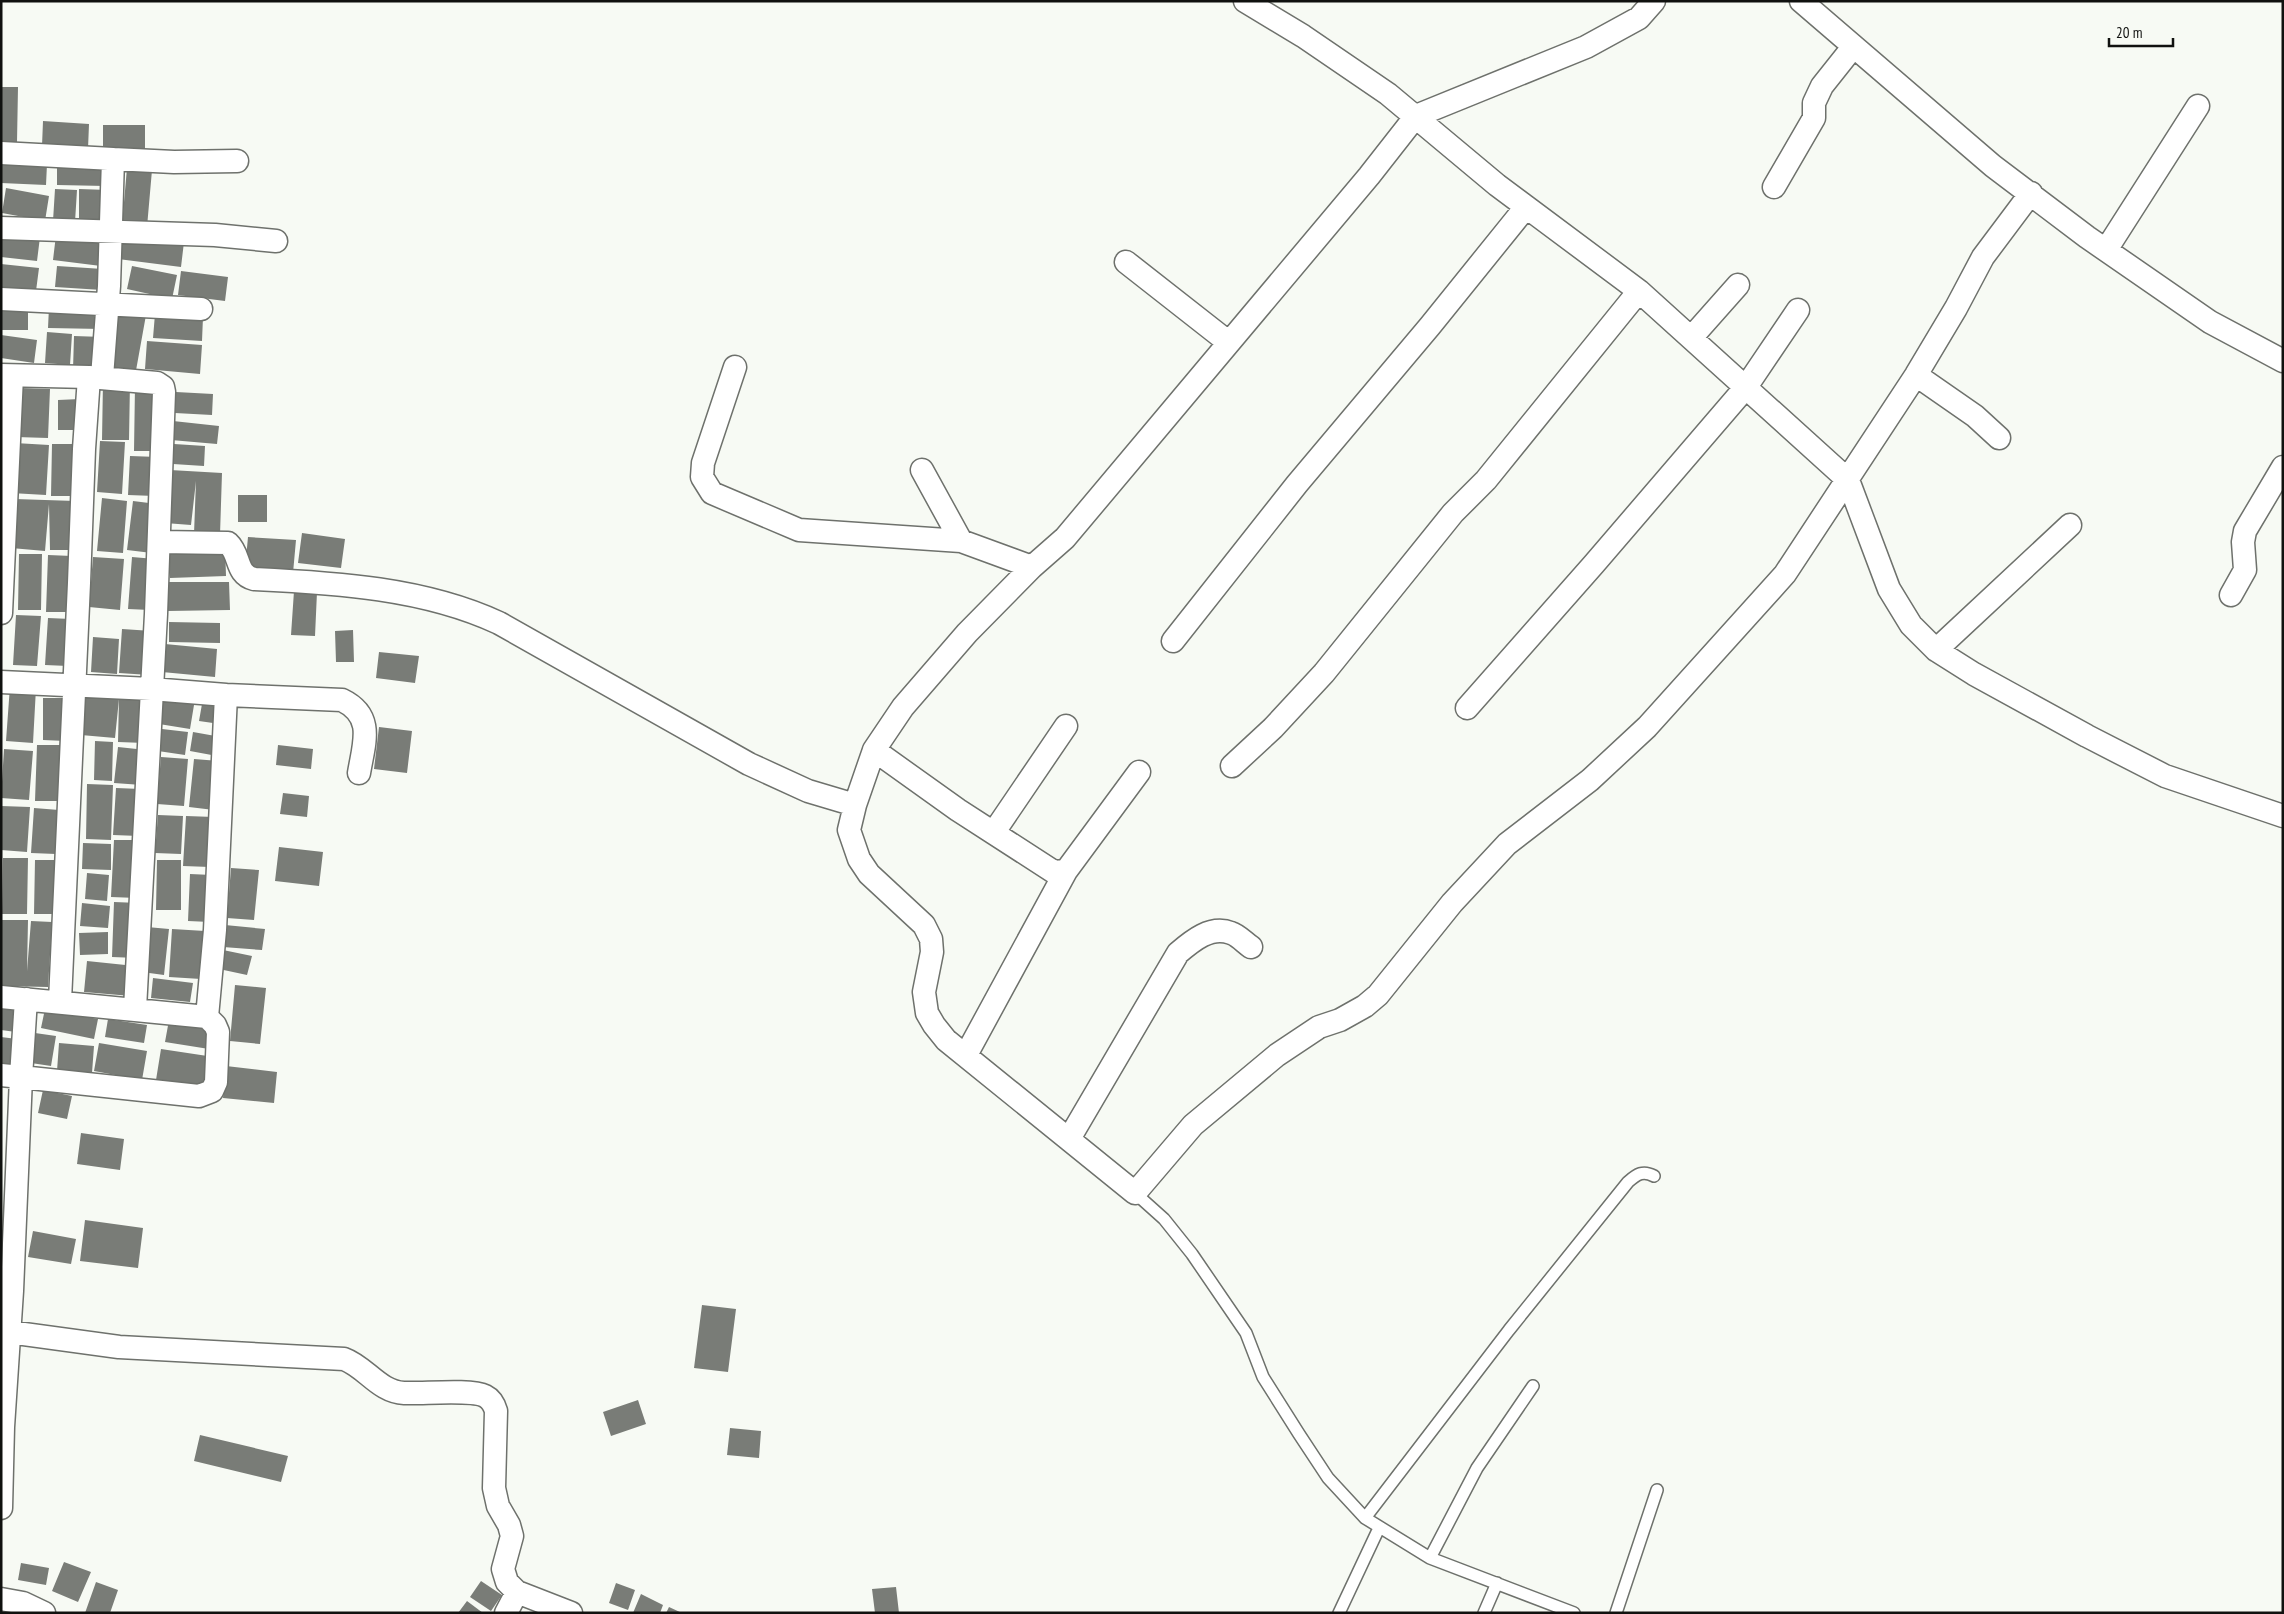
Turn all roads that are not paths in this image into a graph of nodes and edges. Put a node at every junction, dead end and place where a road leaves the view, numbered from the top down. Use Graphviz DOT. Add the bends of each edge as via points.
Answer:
graph roads {
  1 [pos="1245,1"];
  2 [pos="1654,1"];
  3 [pos="1801,1"];
  4 [pos="1853,46"];
  5 [pos="2198,106"];
  6 [pos="1416,116"];
  7 [pos="1,154"];
  8 [pos="113,159"];
  9 [pos="237,161"];
  10 [pos="1774,187"];
  11 [pos="2031,193"];
  12 [pos="1526,206"];
  13 [pos="1,228"];
  14 [pos="111,233"];
  15 [pos="276,241"];
  16 [pos="2106,250"];
  17 [pos="1126,262"];
  18 [pos="1738,286"];
  19 [pos="1639,291"];
  20 [pos="1,299"];
  21 [pos="108,305"];
  22 [pos="202,309"];
  23 [pos="1798,310"];
  24 [pos="1691,338"];
  25 [pos="1228,342"];
  26 [pos="2283,361"];
  27 [pos="735,367"];
  28 [pos="1916,375"];
  29 [pos="7,376"];
  30 [pos="96,377"];
  31 [pos="1746,387"];
  32 [pos="1999,438"];
  33 [pos="2283,467"];
  34 [pos="922,470"];
  35 [pos="1848,480"];
  36 [pos="2070,525"];
  37 [pos="961,541"];
  38 [pos="159,542"];
  39 [pos="1032,567"];
  40 [pos="2231,595"];
  41 [pos="1,613"];
  42 [pos="1173,641"];
  43 [pos="1936,650"];
  44 [pos="1,682"];
  45 [pos="74,685"];
  46 [pos="152,689"];
  47 [pos="226,695"];
  48 [pos="1466,708"];
  49 [pos="1066,726"];
  50 [pos="874,750"];
  51 [pos="1232,766"];
  52 [pos="1139,772"];
  53 [pos="359,773"];
  54 [pos="855,805"];
  55 [pos="2283,816"];
  56 [pos="994,832"];
  57 [pos="1066,871"];
  58 [pos="1251,947"];
  59 [pos="1,997"];
  60 [pos="26,999"];
  61 [pos="60,1001"];
  62 [pos="135,1009"];
  63 [pos="207,1017"];
  64 [pos="966,1055"];
  65 [pos="11,1076"];
  66 [pos="1069,1139"];
  67 [pos="1654,1176"];
  68 [pos="1135,1193"];
  69 [pos="9,1332"];
  70 [pos="1533,1386"];
  71 [pos="1657,1490"];
  72 [pos="1,1508"];
  73 [pos="1365,1518"];
  74 [pos="1379,1528"];
  75 [pos="1430,1558"];
  76 [pos="1497,1584"];
  77 [pos="517,1592"];
  78 [pos="1,1599"];
  79 [pos="44,1613"];
  80 [pos="506,1613"];
  81 [pos="571,1613"];
  82 [pos="1339,1613"];
  83 [pos="1484,1613"];
  84 [pos="1574,1613"];
  85 [pos="1616,1613"];
  1 -- 6 [label="street" via="1303,36"];
  2 -- 6 [label="street" via="1639,18 1593,43"];
  3 -- 4 [label="street"];
  4 -- 10 [label="street" via="1822,86 1814,103 1814,118"];
  4 -- 11 [label="street" via="1994,166"];
  5 -- 16 [label="street"];
  6 -- 12 [label="street"];
  6 -- 25 [label="street"];
  7 -- 8 [label="street"];
  8 -- 9 [label="street"];
  8 -- 14 [label="street"];
  11 -- 16 [label="street"];
  11 -- 28 [label="street" via="1983,257"];
  12 -- 19 [label="street"];
  12 -- 42 [label="street" via="1297,484"];
  13 -- 14 [label="street"];
  14 -- 15 [label="street" via="215,235"];
  14 -- 21 [label="street"];
  16 -- 26 [label="street" via="2210,322"];
  17 -- 25 [label="street"];
  18 -- 24 [label="street"];
  19 -- 24 [label="street"];
  19 -- 51 [label="street" via="1324,673"];
  20 -- 21 [label="street"];
  21 -- 22 [label="street"];
  21 -- 30 [label="street"];
  23 -- 31 [label="street"];
  24 -- 31 [label="street"];
  25 -- 39 [label="street" via="1065,538"];
  27 -- 37 [label="street" via="703,463 702,477 712,493 799,530"];
  28 -- 32 [label="street" via="1975,416"];
  28 -- 35 [label="street"];
  29 -- 30 [label="street"];
  29 -- 41 [label="street"];
  30 -- 38 [label="street" via="158,383 164,389"];
  30 -- 45 [label="street" via="84,449"];
  31 -- 35 [label="street"];
  31 -- 48 [label="street"];
  33 -- 40 [label="street" via="2245,531 2245,570"];
  34 -- 37 [label="street"];
  35 -- 43 [label="street" via="1889,589 1911,625"];
  35 -- 68 [label="street" via="1785,574 1647,727 1590,780 1507,844 1452,903 1378,995 1365,1006 1319,1027 1277,1055 1194,1125"];
  36 -- 43 [label="street"];
  37 -- 39 [label="street"];
  38 -- 46 [label="street"];
  38 -- 54 [label="street" via="228,543 247,578 319,582 387,591 479,613 749,764 808,791"];
  39 -- 50 [label="street" via="967,633 903,707"];
  43 -- 55 [label="street" via="2078,731 2166,776"];
  44 -- 45 [label="street"];
  45 -- 46 [label="street"];
  45 -- 61 [label="street"];
  46 -- 47 [label="street"];
  46 -- 62 [label="street"];
  47 -- 53 [label="street" via="342,700 354,706 366,729"];
  47 -- 63 [label="street" via="215,930"];
  49 -- 56 [label="street"];
  50 -- 54 [label="street"];
  50 -- 56 [label="street"];
  52 -- 57 [label="street"];
  54 -- 64 [label="street" via="849,830 859,859 869,874 924,925 931,938 932,952 924,992 928,1013 946,1040"];
  56 -- 57 [label="street" via="1054,872"];
  57 -- 64 [label="street"];
  58 -- 66 [label="street" via="1232,933 1221,931 1193,940 1178,953"];
  59 -- 60 [label="street"];
  60 -- 61 [label="street"];
  60 -- 65 [label="street"];
  61 -- 62 [label="street"];
  62 -- 63 [label="street"];
  63 -- 65 [label="street" via="216,1025 218,1032 216,1082 212,1091 204,1095"];
  64 -- 66 [label="street"];
  65 -- 69 [label="street"];
  66 -- 68 [label="street"];
  67 -- 73 [label="lane" via="1641,1173 1628,1182 1508,1330"];
  68 -- 73 [label="lane" via="1164,1218 1192,1254 1246,1333 1263,1378 1299,1434 1328,1478"];
  69 -- 72 [label="street"];
  69 -- 77 [label="street" via="119,1347 344,1359 394,1392 485,1396 496,1411 496,1499 512,1532 504,1573"];
  70 -- 75 [label="lane" via="1477,1468"];
  71 -- 85 [label="lane"];
  73 -- 74 [label="lane"];
  74 -- 75 [label="lane"];
  74 -- 82 [label="lane"];
  75 -- 76 [label="lane"];
  76 -- 83 [label="lane"];
  76 -- 84 [label="lane"];
  77 -- 80 [label="street"];
  77 -- 81 [label="street"];
  78 -- 79 [label="street" via="23,1603"];
}
